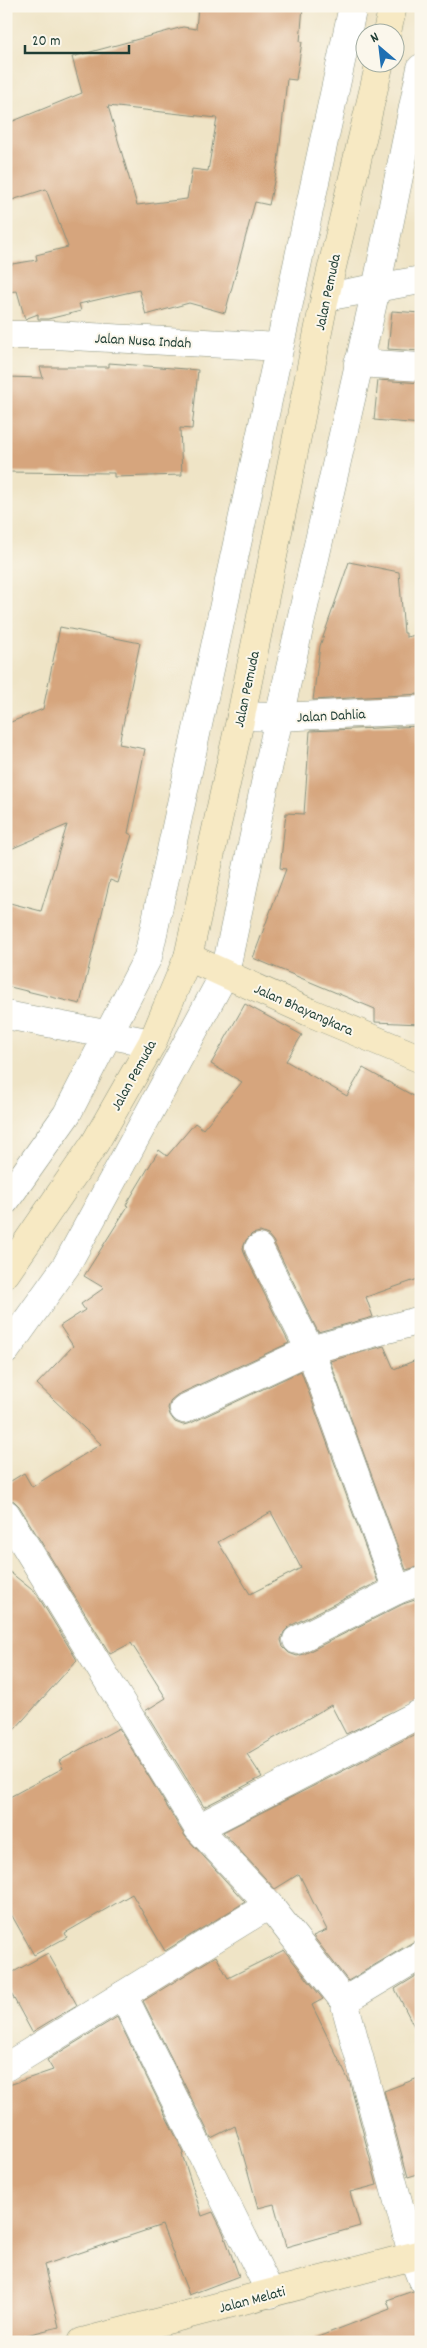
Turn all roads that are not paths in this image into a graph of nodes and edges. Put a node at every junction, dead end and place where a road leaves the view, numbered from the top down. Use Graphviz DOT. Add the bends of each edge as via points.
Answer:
graph roads {
  1 [pos="353,6"];
  2 [pos="393,6"];
  3 [pos="389,22"];
  4 [pos="421,68"];
  5 [pos="378,72"];
  6 [pos="421,280"];
  7 [pos="376,289"];
  8 [pos="325,297"];
  9 [pos="6,335"];
  10 [pos="279,347"];
  11 [pos="358,364"];
  12 [pos="421,367"];
  13 [pos="263,424"];
  14 [pos="298,432"];
  15 [pos="421,710"];
  16 [pos="241,716"];
  17 [pos="279,718"];
  18 [pos="188,957"];
  19 [pos="225,973"];
  20 [pos="6,1015"];
  21 [pos="109,1033"];
  22 [pos="152,1043"];
  23 [pos="421,1059"];
  24 [pos="6,1200"];
  25 [pos="259,1248"];
  26 [pos="6,1273"];
  27 [pos="421,1320"];
  28 [pos="6,1350"];
  29 [pos="310,1350"];
  30 [pos="184,1409"];
  31 [pos="6,1514"];
  32 [pos="409,1585"];
  33 [pos="297,1640"];
  34 [pos="421,1713"];
  35 [pos="198,1828"];
  36 [pos="269,1905"];
  37 [pos="421,1955"];
  38 [pos="123,1995"];
  39 [pos="344,2001"];
  40 [pos="6,2067"];
  41 [pos="418,2263"];
  42 [pos="271,2294"];
  43 [pos="82,2342"];
  1 -- 10 [label="street"];
  2 -- 3 [label="main road"];
  4 -- 7 [label="street"];
  5 -- 8 [label="main road, Jalan Pemuda"];
  6 -- 7 [label="street"];
  7 -- 8 [label="street"];
  7 -- 11 [label="street"];
  8 -- 14 [label="main road, Jalan Pemuda"];
  9 -- 10 [label="street, Jalan Nusa Indah"];
  10 -- 13 [label="street"];
  11 -- 12 [label="street"];
  11 -- 17 [label="street"];
  13 -- 14 [label="street"];
  13 -- 21 [label="street" via="148,957"];
  14 -- 16 [label="main road, Jalan Pemuda"];
  15 -- 17 [label="street, Jalan Dahlia"];
  16 -- 17 [label="street, Jalan Dahlia"];
  16 -- 18 [label="main road, Jalan Pemuda"];
  17 -- 19 [label="street"];
  18 -- 19 [label="main road, Jalan Bhayangkara"];
  18 -- 22 [label="main road, Jalan Pemuda"];
  19 -- 23 [label="main road, Jalan Bhayangkara"];
  19 -- 28 [label="street" via="66,1266"];
  20 -- 21 [label="street"];
  21 -- 22 [label="street"];
  21 -- 24 [label="street" via="67,1114"];
  22 -- 26 [label="main road, Jalan Pemuda" via="95,1143"];
  25 -- 29 [label="street"];
  27 -- 29 [label="street"];
  29 -- 30 [label="street"];
  29 -- 32 [label="street"];
  31 -- 35 [label="street"];
  32 -- 33 [label="street"];
  34 -- 35 [label="street"];
  35 -- 36 [label="street"];
  36 -- 38 [label="street"];
  36 -- 39 [label="street"];
  37 -- 39 [label="street"];
  38 -- 40 [label="street"];
  38 -- 42 [label="street"];
  39 -- 41 [label="street"];
  41 -- 42 [label="main road, Jalan Melati"];
  42 -- 43 [label="main road, Jalan Melati"];
}
